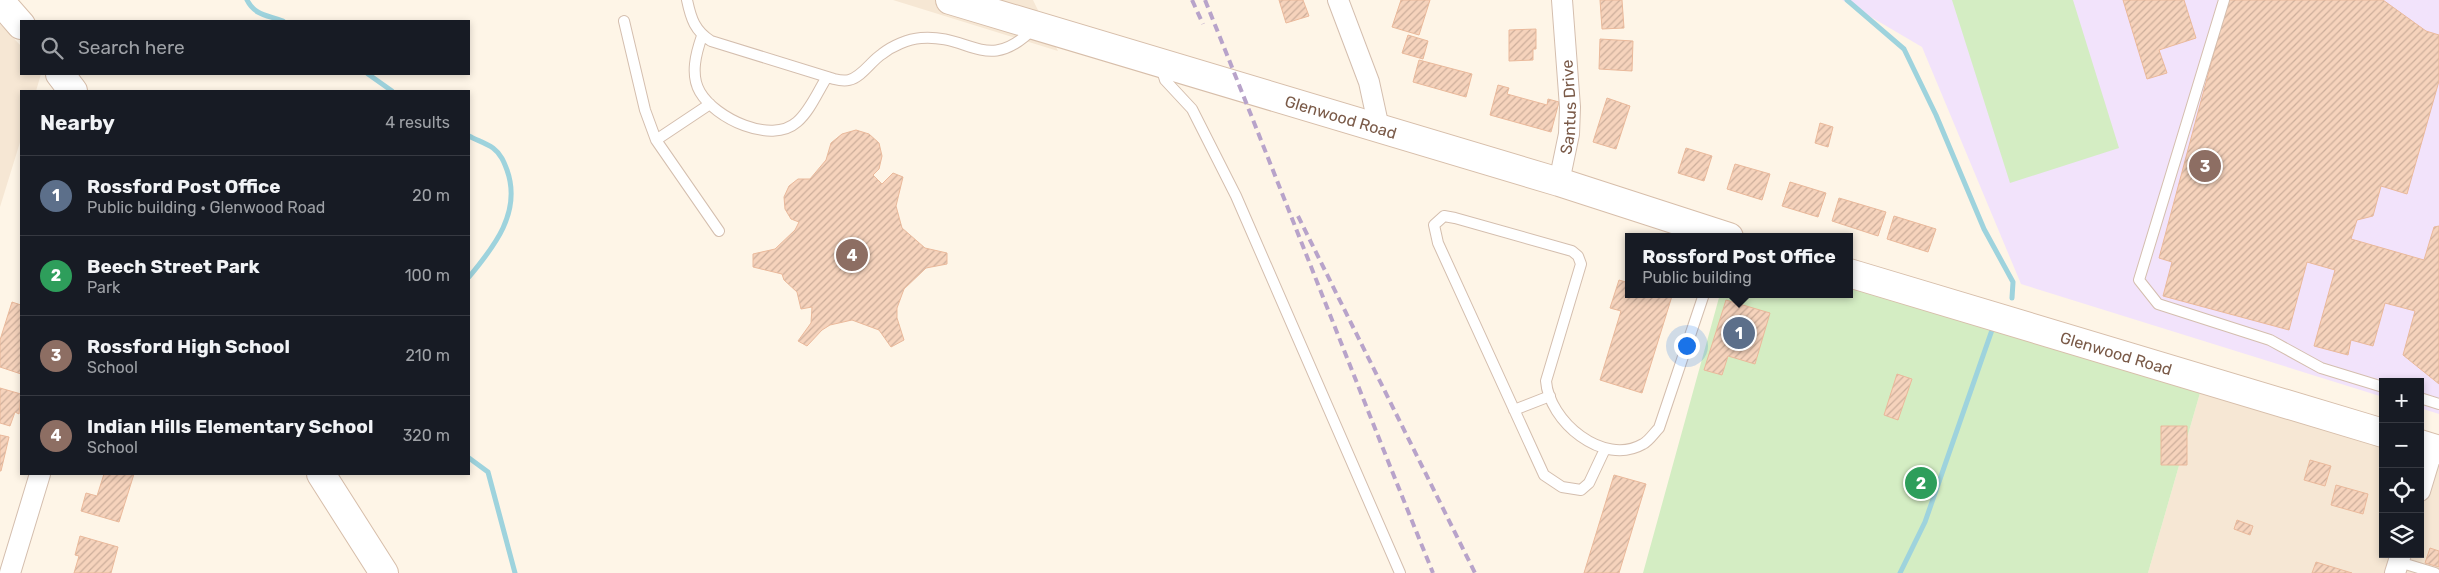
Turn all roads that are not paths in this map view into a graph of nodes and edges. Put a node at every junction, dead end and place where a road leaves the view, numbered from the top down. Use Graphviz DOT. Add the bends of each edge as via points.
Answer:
graph roads {
  1 [pos="687,0"];
  2 [pos="950,0"];
  3 [pos="1338,0"];
  4 [pos="1562,0"];
  5 [pos="2224,0"];
  6 [pos="0,1"];
  7 [pos="624,21"];
  8 [pos="20,24"];
  9 [pos="1037,25"];
  10 [pos="702,36"];
  11 [pos="1158,62"];
  12 [pos="61,75"];
  13 [pos="827,77"];
  14 [pos="72,90"];
  15 [pos="710,104"];
  16 [pos="1379,128"];
  17 [pos="656,140"];
  18 [pos="1559,182"];
  19 [pos="719,231"];
  20 [pos="1716,233"];
  21 [pos="1853,274"];
  22 [pos="1703,298"];
  23 [pos="2379,386"];
  24 [pos="1550,396"];
  25 [pos="2424,399"];
  26 [pos="2439,404"];
  27 [pos="1514,410"];
  28 [pos="2379,432"];
  29 [pos="2431,447"];
  30 [pos="1605,449"];
  31 [pos="2424,474"];
  32 [pos="40,475"];
  33 [pos="322,475"];
  34 [pos="2398,563"];
  35 [pos="10,573"];
  36 [pos="384,573"];
  37 [pos="1400,573"];
  38 [pos="2435,573"];
  1 -- 10 [label="lane" via="690,16"];
  2 -- 9 [label="street, Glenwood Road"];
  3 -- 16 [label="street" via="1369,82"];
  4 -- 18 [label="street, Santus Drive" via="1570,107 1569,134"];
  5 -- 23 [label="lane" via="2139,280 2158,304 2270,340 2321,368"];
  6 -- 8 [label="street"];
  7 -- 17 [label="lane" via="645,110"];
  9 -- 11 [label="street, Glenwood Road"];
  9 -- 13 [label="lane" via="1020,42 993,51 936,38 920,38 882,53 849,81"];
  10 -- 13 [label="lane"];
  10 -- 15 [label="lane" via="695,71 699,91"];
  11 -- 16 [label="street, Glenwood Road"];
  11 -- 37 [label="lane" via="1165,80 1192,110 1236,196"];
  12 -- 14 [label="street"];
  13 -- 15 [label="lane" via="797,122 783,130 767,132 749,128"];
  15 -- 17 [label="lane"];
  16 -- 18 [label="street, Glenwood Road"];
  17 -- 19 [label="lane"];
  18 -- 20 [label="street, Glenwood Road"];
  21 -- 28 [label="street, Glenwood Road"];
  22 -- 30 [label="lane" via="1659,428 1644,444 1626,451"];
  24 -- 27 [label="lane"];
  24 -- 27 [label="lane" via="1546,380 1580,264 1578,256 1572,251 1444,216 1434,225 1438,243"];
  24 -- 30 [label="lane" via="1571,427 1588,442"];
  25 -- 26 [label="lane"];
  27 -- 30 [label="lane" via="1544,475 1562,487 1581,490 1589,483"];
  29 -- 31 [label="street"];
  32 -- 35 [label="street"];
  33 -- 36 [label="street"];
  34 -- 38 [label="lane"];
}
